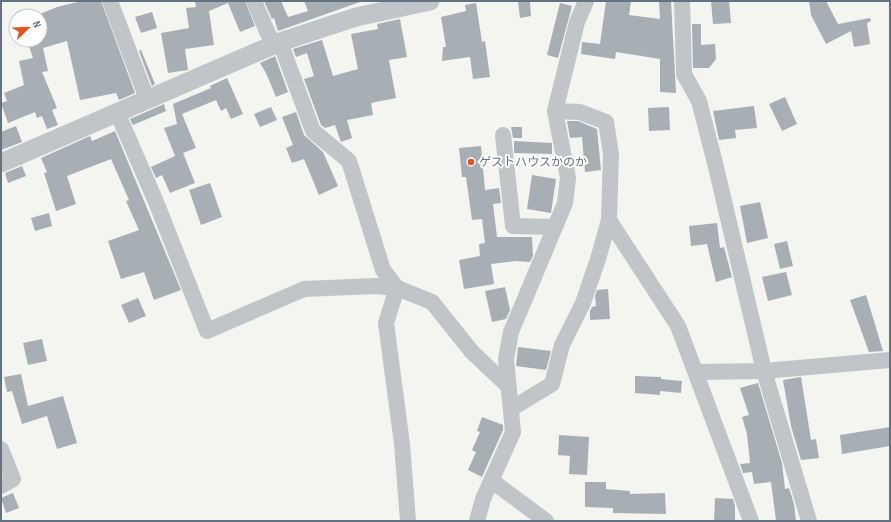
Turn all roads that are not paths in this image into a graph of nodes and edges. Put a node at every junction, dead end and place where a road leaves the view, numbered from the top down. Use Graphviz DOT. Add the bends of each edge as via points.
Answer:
graph roads {
  1 [pos="110,1"];
  2 [pos="254,1"];
  3 [pos="430,1"];
  4 [pos="586,1"];
  5 [pos="682,1"];
  6 [pos="277,44"];
  7 [pos="148,99"];
  8 [pos="555,111"];
  9 [pos="117,112"];
  10 [pos="503,135"];
  11 [pos="1,163"];
  12 [pos="609,220"];
  13 [pos="555,227"];
  14 [pos="397,288"];
  15 [pos="890,360"];
  16 [pos="764,371"];
  17 [pos="696,372"];
  18 [pos="508,386"];
  19 [pos="511,409"];
  20 [pos="1,449"];
  21 [pos="492,481"];
  22 [pos="1,486"];
  23 [pos="408,521"];
  24 [pos="477,521"];
  25 [pos="546,521"];
  26 [pos="751,521"];
  27 [pos="809,521"];
  1 -- 7 [label="street"];
  2 -- 6 [label="street"];
  3 -- 6 [label="street" via="356,17"];
  4 -- 8 [label="street" via="578,22"];
  5 -- 16 [label="street" via="684,74 699,101 714,156"];
  6 -- 7 [label="street"];
  6 -- 14 [label="street" via="313,131 349,161 383,270"];
  7 -- 9 [label="street"];
  8 -- 12 [label="street" via="580,112 606,122 611,154"];
  8 -- 13 [label="street" via="568,178 565,202"];
  9 -- 11 [label="street"];
  9 -- 14 [label="street" via="207,331 304,289 375,286"];
  10 -- 13 [label="street" via="513,226"];
  12 -- 17 [label="street" via="678,326"];
  12 -- 19 [label="street" via="583,302 562,345 552,384"];
  13 -- 18 [label="street" via="511,332 506,359"];
  14 -- 18 [label="street" via="432,302 472,352"];
  14 -- 23 [label="street" via="386,323 402,444"];
  15 -- 16 [label="street"];
  16 -- 17 [label="street"];
  16 -- 27 [label="street"];
  17 -- 26 [label="street"];
  18 -- 19 [label="street"];
  19 -- 21 [label="street" via="513,432"];
  20 -- 22 [label="street" via="13,478"];
  21 -- 24 [label="street"];
  21 -- 25 [label="street"];
}
